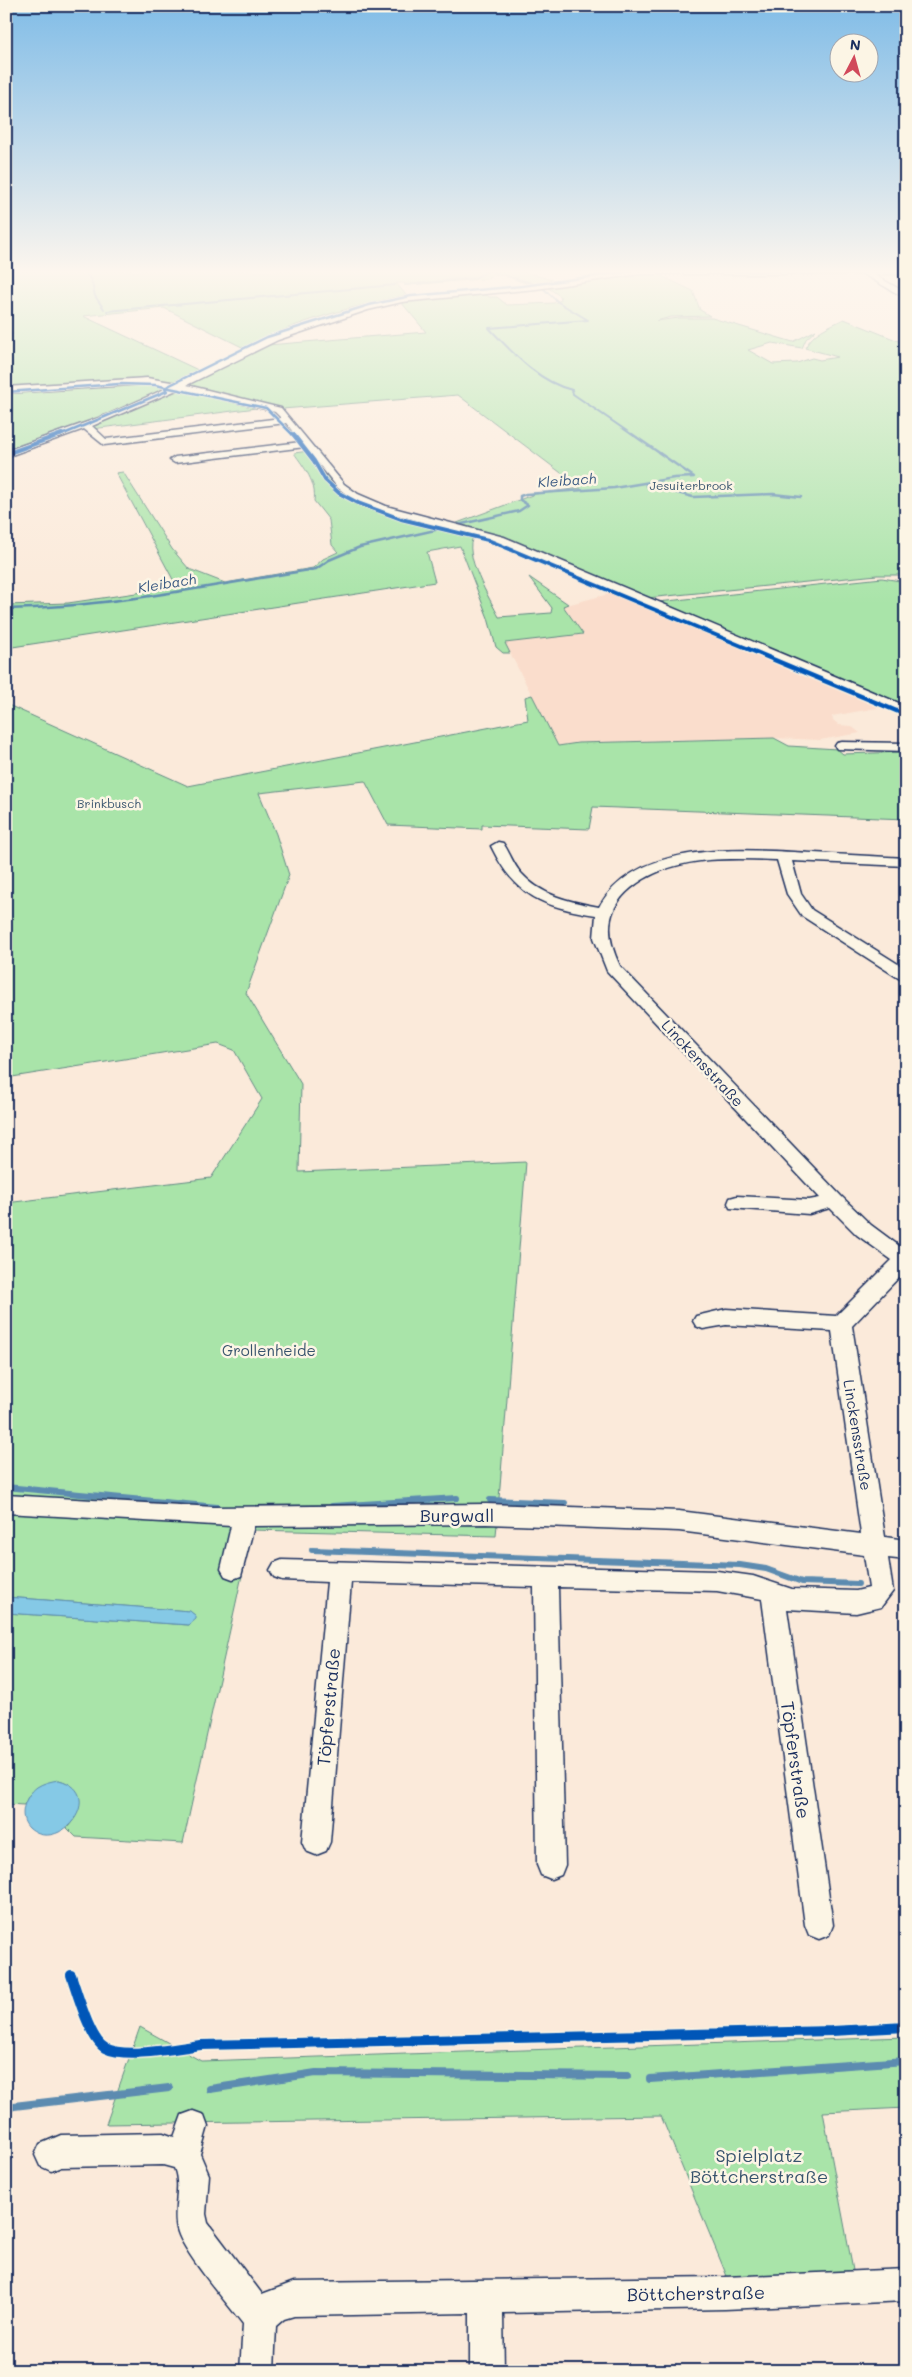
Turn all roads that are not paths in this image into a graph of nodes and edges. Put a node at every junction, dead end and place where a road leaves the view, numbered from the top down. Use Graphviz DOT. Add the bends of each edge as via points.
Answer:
graph roads {
  1 [pos="121,382"];
  2 [pos="145,382"];
  3 [pos="186,382"];
  4 [pos="180,385"];
  5 [pos="6,390"];
  6 [pos="288,420"];
  7 [pos="86,426"];
  8 [pos="308,444"];
  9 [pos="6,454"];
  10 [pos="175,460"];
  11 [pos="906,711"];
  12 [pos="842,746"];
  13 [pos="906,747"];
  14 [pos="498,846"];
  15 [pos="784,856"];
  16 [pos="906,862"];
  17 [pos="604,912"];
  18 [pos="906,976"];
  19 [pos="834,1201"];
  20 [pos="737,1203"];
  21 [pos="905,1261"];
  22 [pos="703,1321"];
  23 [pos="841,1324"];
  24 [pos="6,1504"];
  25 [pos="245,1517"];
  26 [pos="874,1546"];
  27 [pos="906,1550"];
  28 [pos="233,1569"];
  29 [pos="282,1570"];
  30 [pos="340,1572"];
  31 [pos="546,1578"];
  32 [pos="773,1595"];
  33 [pos="316,1842"];
  34 [pos="551,1866"];
  35 [pos="819,1925"];
  36 [pos="51,2155"];
  37 [pos="906,2285"];
  38 [pos="486,2297"];
  39 [pos="260,2319"];
  40 [pos="257,2371"];
  41 [pos="487,2371"];
  1 -- 5 [label="street"];
  2 -- 4 [label="street"];
  3 -- 4 [label="street"];
  4 -- 6 [label="street" via="268,406"];
  4 -- 7 [label="street"];
  6 -- 7 [label="street" via="104,442"];
  6 -- 8 [label="street"];
  7 -- 9 [label="street"];
  8 -- 10 [label="street"];
  8 -- 11 [label="street" via="334,479 350,493 382,508 521,548"];
  12 -- 13 [label="street"];
  14 -- 17 [label="street" via="514,876 529,890 559,903"];
  15 -- 16 [label="street, Linckensstraße"];
  15 -- 17 [label="street, Linckensstraße" via="716,856 658,867 628,882 613,896"];
  15 -- 18 [label="street" via="791,891 807,913"];
  17 -- 19 [label="street, Linckensstraße" via="600,929 603,947 613,968"];
  19 -- 20 [label="street" via="809,1207"];
  19 -- 21 [label="street, Linckensstraße" via="864,1230"];
  21 -- 23 [label="street, Linckensstraße"];
  22 -- 23 [label="street" via="726,1317"];
  23 -- 26 [label="street, Linckensstraße"];
  24 -- 25 [label="street, Burgwall"];
  25 -- 26 [label="street, Burgwall" via="486,1514 679,1521"];
  25 -- 28 [label="street"];
  26 -- 27 [label="street, Burgwall"];
  26 -- 32 [label="street" via="881,1591 873,1600 792,1600"];
  29 -- 30 [label="street"];
  30 -- 31 [label="street"];
  30 -- 33 [label="street, Töpferstraße"];
  31 -- 32 [label="street" via="717,1581 753,1586"];
  31 -- 34 [label="street"];
  32 -- 35 [label="street, Töpferstraße"];
  36 -- 39 [label="street" via="61,2151 163,2149 189,2140 193,2230"];
  37 -- 38 [label="street, Böttcherstraße" via="725,2293"];
  38 -- 39 [label="street, Böttcherstraße" via="294,2299 274,2305"];
  38 -- 41 [label="street"];
  39 -- 40 [label="street"];
}
